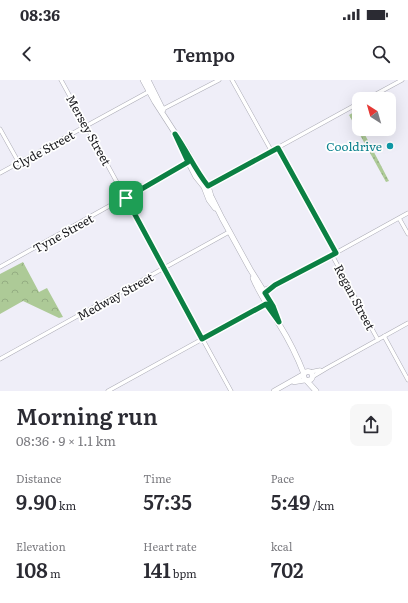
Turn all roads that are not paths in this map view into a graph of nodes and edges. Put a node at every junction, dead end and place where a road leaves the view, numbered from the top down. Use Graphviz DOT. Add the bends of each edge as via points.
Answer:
graph roads {
  1 [pos="61,80"];
  2 [pos="144,80"];
  3 [pos="148,80"];
  4 [pos="219,80"];
  5 [pos="232,80"];
  6 [pos="402,80"];
  7 [pos="150,91"];
  8 [pos="380,92"];
  9 [pos="352,107"];
  10 [pos="162,110"];
  11 [pos="87,126"];
  12 [pos="0,129"];
  13 [pos="175,134"];
  14 [pos="278,148"];
  15 [pos="272,152"];
  16 [pos="188,162"];
  17 [pos="19,163"];
  18 [pos="0,173"];
  19 [pos="208,186"];
  20 [pos="126,198"];
  21 [pos="408,213"];
  22 [pos="222,218"];
  23 [pos="399,218"];
  24 [pos="229,232"];
  25 [pos="408,234"];
  26 [pos="334,254"];
  27 [pos="0,267"];
  28 [pos="164,268"];
  29 [pos="250,269"];
  30 [pos="264,291"];
  31 [pos="266,304"];
  32 [pos="279,322"];
  33 [pos="408,323"];
  34 [pos="384,336"];
  35 [pos="202,339"];
  36 [pos="378,340"];
  37 [pos="0,359"];
  38 [pos="299,359"];
  39 [pos="304,374"];
  40 [pos="311,375"];
  41 [pos="306,380"];
  42 [pos="408,380"];
  43 [pos="289,384"];
  44 [pos="108,391"];
  45 [pos="231,391"];
  46 [pos="274,391"];
  47 [pos="316,391"];
  1 -- 11 [label="street, Mersey Street"];
  2 -- 7 [label="main road"];
  3 -- 10 [label="main road"];
  4 -- 10 [label="street"];
  5 -- 15 [label="street"];
  6 -- 8 [label="street"];
  7 -- 10 [label="main road"];
  7 -- 11 [label="street, Clyde Street"];
  9 -- 14 [label="street"];
  10 -- 13 [label="main road"];
  11 -- 17 [label="street, Clyde Street"];
  11 -- 20 [label="street, Mersey Street"];
  12 -- 17 [label="street"];
  13 -- 16 [label="main road"];
  13 -- 19 [label="main road"];
  14 -- 15 [label="street"];
  14 -- 26 [label="street, Regan Street"];
  15 -- 19 [label="street"];
  16 -- 20 [label="street, Tyne Street"];
  16 -- 22 [label="main road" via="204,187 208,200"];
  17 -- 18 [label="street, Clyde Street"];
  19 -- 22 [label="main road"];
  20 -- 27 [label="street, Tyne Street"];
  20 -- 28 [label="street, Mersey Street"];
  21 -- 23 [label="street"];
  22 -- 24 [label="main road"];
  23 -- 25 [label="street"];
  23 -- 26 [label="street"];
  24 -- 28 [label="street, Medway Street"];
  24 -- 29 [label="main road"];
  26 -- 30 [label="street"];
  26 -- 36 [label="street, Regan Street"];
  28 -- 35 [label="street, Mersey Street"];
  28 -- 37 [label="street, Medway Street"];
  29 -- 30 [label="main road"];
  29 -- 31 [label="main road"];
  30 -- 32 [label="main road"];
  31 -- 32 [label="main road"];
  31 -- 35 [label="street"];
  32 -- 38 [label="main road"];
  33 -- 34 [label="street"];
  34 -- 36 [label="street"];
  34 -- 42 [label="street"];
  35 -- 44 [label="street"];
  35 -- 45 [label="street, Mersey Street"];
  36 -- 40 [label="street"];
  38 -- 39 [label="main road"];
  38 -- 40 [label="main road"];
  39 -- 40 [label="main road" via="307,371"];
  39 -- 41 [label="main road"];
  39 -- 43 [label="street"];
  40 -- 41 [label="main road" via="309,380"];
  40 -- 47 [label="main road"];
  41 -- 43 [label="street"];
  41 -- 47 [label="main road"];
  43 -- 46 [label="street"];
}
